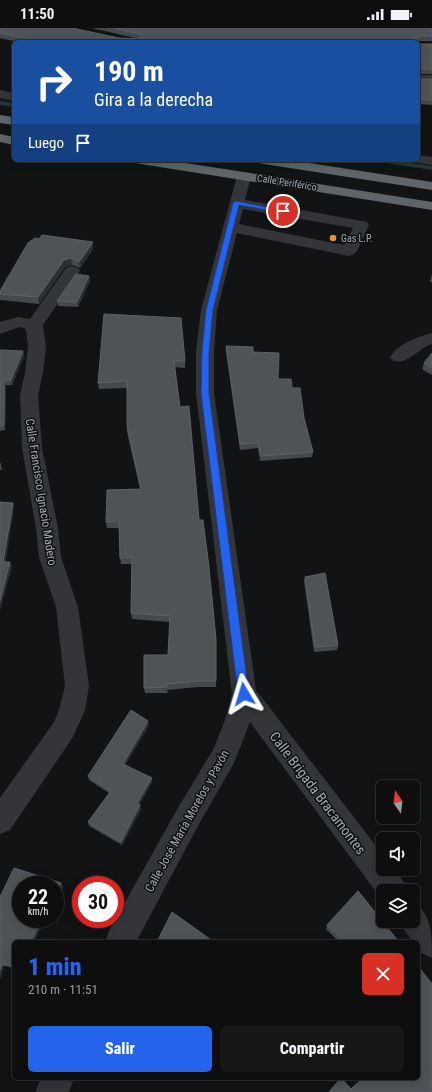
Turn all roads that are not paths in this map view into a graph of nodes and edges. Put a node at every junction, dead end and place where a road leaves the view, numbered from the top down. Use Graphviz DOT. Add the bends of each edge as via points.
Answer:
graph roads {
  1 [pos="420,79"];
  2 [pos="432,79"];
  3 [pos="0,94"];
  4 [pos="12,97"];
  5 [pos="0,119"];
  6 [pos="12,121"];
  7 [pos="0,138"];
  8 [pos="12,141"];
  9 [pos="420,159"];
  10 [pos="432,161"];
  11 [pos="154,162"];
  12 [pos="277,162"];
  13 [pos="244,176"];
  14 [pos="432,186"];
  15 [pos="236,203"];
  16 [pos="432,206"];
  17 [pos="230,227"];
  18 [pos="72,271"];
  19 [pos="34,325"];
  20 [pos="0,329"];
  21 [pos="432,338"];
  22 [pos="399,358"];
  23 [pos="244,694"];
  24 [pos="0,821"];
  25 [pos="388,884"];
  26 [pos="420,927"];
  27 [pos="121,940"];
  28 [pos="432,943"];
  29 [pos="57,1080"];
  30 [pos="52,1092"];
  1 -- 2 [label="street"];
  3 -- 4 [label="street"];
  5 -- 6 [label="highway"];
  7 -- 8 [label="highway"];
  9 -- 10 [label="street"];
  11 -- 13 [label="highway, Calle Periférico"];
  12 -- 14 [label="highway, Calle Periférico"];
  13 -- 15 [label="street, Calle José María Morelos y Pavón"];
  13 -- 16 [label="highway, Calle Periférico"];
  15 -- 17 [label="street, Calle José María Morelos y Pavón"];
  15 -- 17 [label="street" via="362,225 349,250"];
  17 -- 23 [label="street, Calle José María Morelos y Pavón" via="209,310 205,393"];
  18 -- 19 [label="street"];
  19 -- 20 [label="street" via="18,322"];
  19 -- 24 [label="street, Calle Francisco Ignacio Madero" via="37,347 28,416 50,557 67,607 77,686 72,710 64,729"];
  21 -- 22 [label="street" via="419,342"];
  23 -- 25 [label="street, Calle Brigada Bracamontes"];
  23 -- 27 [label="street, Calle José María Morelos y Pavón" via="238,720 225,754"];
  26 -- 28 [label="street"];
  29 -- 30 [label="street"];
}
